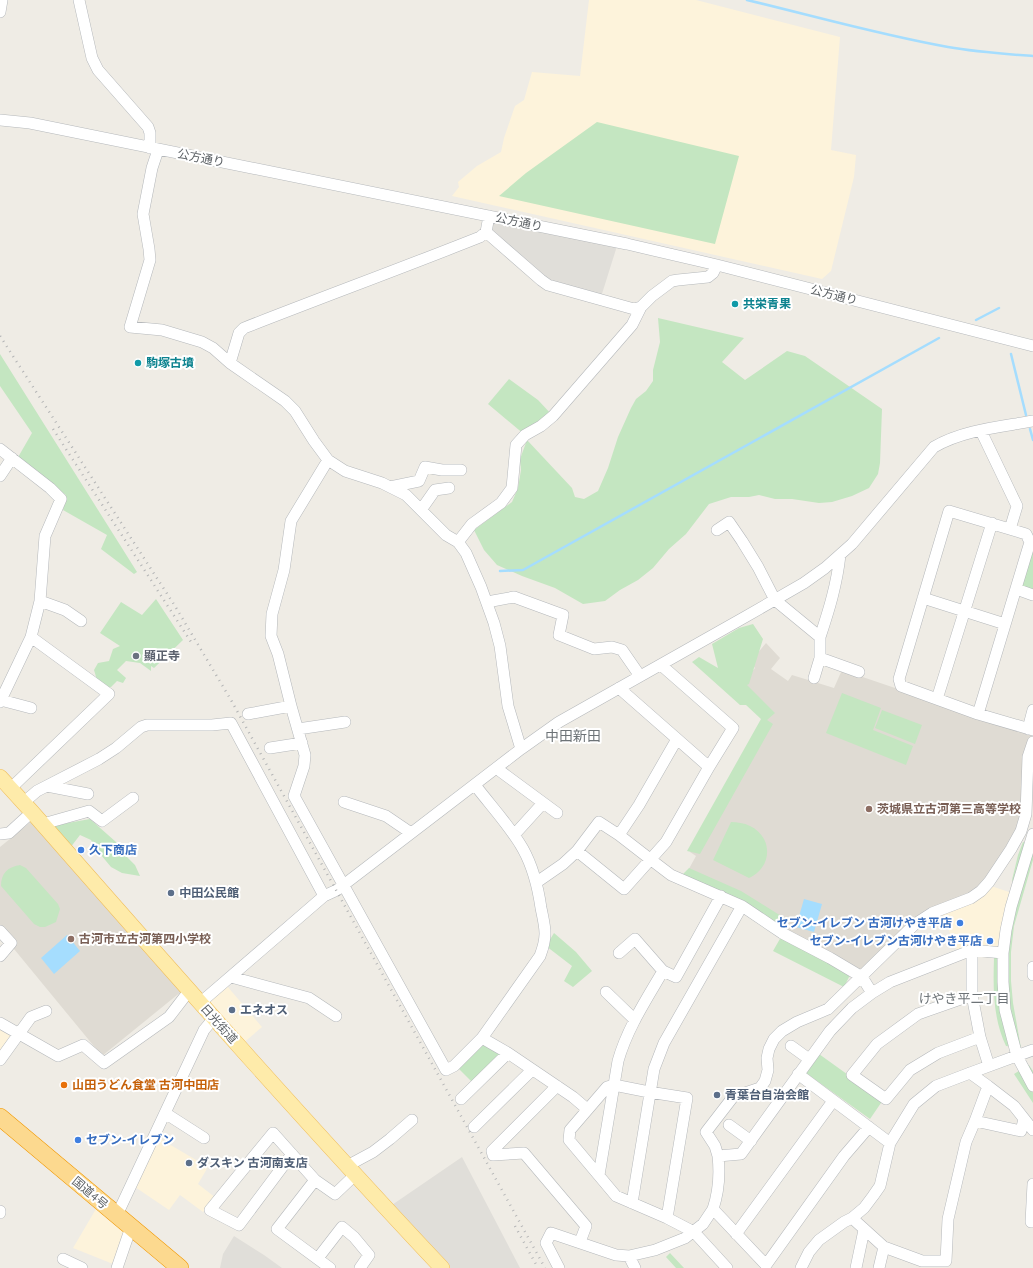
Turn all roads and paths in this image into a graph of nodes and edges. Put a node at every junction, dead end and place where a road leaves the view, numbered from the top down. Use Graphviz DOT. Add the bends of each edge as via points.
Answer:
graph roads {
  1 [pos="2,0"];
  2 [pos="80,0"];
  3 [pos="0,12"];
  4 [pos="0,120"];
  5 [pos="154,149"];
  6 [pos="489,216"];
  7 [pos="486,232"];
  8 [pos="717,265"];
  9 [pos="641,307"];
  10 [pos="1033,346"];
  11 [pos="230,363"];
  12 [pos="1033,421"];
  13 [pos="981,431"];
  14 [pos="0,449"];
  15 [pos="12,458"];
  16 [pos="328,460"];
  17 [pos="461,470"];
  18 [pos="0,476"];
  19 [pos="390,487"];
  20 [pos="449,488"];
  21 [pos="421,510"];
  22 [pos="992,523"];
  23 [pos="1010,529"];
  24 [pos="717,530"];
  25 [pos="458,542"];
  26 [pos="840,555"];
  27 [pos="1016,589"];
  28 [pos="1033,595"];
  29 [pos="923,598"];
  30 [pos="40,600"];
  31 [pos="775,600"];
  32 [pos="486,602"];
  33 [pos="964,610"];
  34 [pos="81,620"];
  35 [pos="1005,624"];
  36 [pos="30,637"];
  37 [pos="820,637"];
  38 [pos="820,658"];
  39 [pos="661,665"];
  40 [pos="859,672"];
  41 [pos="640,676"];
  42 [pos="814,678"];
  43 [pos="619,688"];
  44 [pos="937,699"];
  45 [pos="0,701"];
  46 [pos="291,706"];
  47 [pos="30,708"];
  48 [pos="1033,710"];
  49 [pos="248,714"];
  50 [pos="978,714"];
  51 [pos="345,722"];
  52 [pos="298,729"];
  53 [pos="1030,730"];
  54 [pos="677,739"];
  55 [pos="1033,742"];
  56 [pos="302,743"];
  57 [pos="270,748"];
  58 [pos="521,749"];
  59 [pos="496,768"];
  60 [pos="709,768"];
  61 [pos="5,783"];
  62 [pos="475,785"];
  63 [pos="46,786"];
  64 [pos="88,794"];
  65 [pos="133,798"];
  66 [pos="344,802"];
  67 [pos="543,803"];
  68 [pos="28,808"];
  69 [pos="557,813"];
  70 [pos="43,824"];
  71 [pos="411,833"];
  72 [pos="0,834"];
  73 [pos="514,835"];
  74 [pos="619,835"];
  75 [pos="1032,838"];
  76 [pos="577,851"];
  77 [pos="650,859"];
  78 [pos="537,882"];
  79 [pos="343,885"];
  80 [pos="324,896"];
  81 [pos="721,896"];
  82 [pos="742,906"];
  83 [pos="0,931"];
  84 [pos="972,950"];
  85 [pos="619,953"];
  86 [pos="1003,953"];
  87 [pos="0,956"];
  88 [pos="1033,967"];
  89 [pos="663,971"];
  90 [pos="1033,975"];
  91 [pos="231,976"];
  92 [pos="862,977"];
  93 [pos="189,991"];
  94 [pos="606,992"];
  95 [pos="872,993"];
  96 [pos="972,995"];
  97 [pos="200,1003"];
  98 [pos="46,1011"];
  99 [pos="336,1016"];
  100 [pos="214,1018"];
  101 [pos="634,1020"];
  102 [pos="0,1023"];
  103 [pos="18,1033"];
  104 [pos="980,1037"];
  105 [pos="482,1038"];
  106 [pos="791,1046"];
  107 [pos="1033,1050"];
  108 [pos="508,1053"];
  109 [pos="1017,1056"];
  110 [pos="809,1059"];
  111 [pos="0,1060"];
  112 [pos="989,1066"];
  113 [pos="532,1070"];
  114 [pos="970,1073"];
  115 [pos="798,1074"];
  116 [pos="614,1085"];
  117 [pos="557,1086"];
  118 [pos="988,1086"];
  119 [pos="1033,1086"];
  120 [pos="649,1092"];
  121 [pos="461,1099"];
  122 [pos="833,1101"];
  123 [pos="587,1109"];
  124 [pos="165,1113"];
  125 [pos="0,1117"];
  126 [pos="1024,1119"];
  127 [pos="412,1120"];
  128 [pos="976,1121"];
  129 [pos="729,1125"];
  130 [pos="474,1127"];
  131 [pos="869,1127"];
  132 [pos="1033,1130"];
  133 [pos="204,1138"];
  134 [pos="751,1141"];
  135 [pos="890,1143"];
  136 [pos="292,1154"];
  137 [pos="718,1156"];
  138 [pos="351,1170"];
  139 [pos="599,1175"];
  140 [pos="315,1180"];
  141 [pos="1033,1184"];
  142 [pos="632,1203"];
  143 [pos="713,1209"];
  144 [pos="117,1215"];
  145 [pos="667,1218"];
  146 [pos="852,1218"];
  147 [pos="1033,1222"];
  148 [pos="131,1227"];
  149 [pos="864,1230"];
  150 [pos="694,1232"];
  151 [pos="736,1234"];
  152 [pos="580,1242"];
  153 [pos="884,1247"];
  154 [pos="629,1256"];
  155 [pos="318,1258"];
  156 [pos="63,1259"];
  157 [pos="926,1265"];
  158 [pos="82,1268"];
  159 [pos="117,1268"];
  160 [pos="180,1268"];
  161 [pos="330,1268"];
  162 [pos="360,1268"];
  163 [pos="442,1268"];
  164 [pos="559,1268"];
  165 [pos="636,1268"];
  166 [pos="728,1268"];
  167 [pos="801,1268"];
  168 [pos="856,1268"];
  169 [pos="879,1268"];
  1 -- 3 [label="street"];
  2 -- 5 [label="street" via="92,58 105,79 148,127"];
  4 -- 5 [label="street, 公方通り" via="30,123"];
  5 -- 6 [label="street, 公方通り"];
  5 -- 11 [label="street" via="143,214 150,260 130,327 162,330 202,342"];
  6 -- 7 [label="street"];
  6 -- 8 [label="street, 公方通り"];
  7 -- 9 [label="street" via="548,285 634,308"];
  7 -- 11 [label="street" via="480,237 403,268 244,328 239,333"];
  8 -- 9 [label="street" via="708,277 672,281"];
  8 -- 10 [label="street, 公方通り"];
  9 -- 25 [label="street" via="632,325 553,416 525,435 516,445 512,488 501,503 472,524"];
  11 -- 16 [label="street" via="285,400 296,411"];
  12 -- 13 [label="street"];
  13 -- 23 [label="street" via="1016,506"];
  13 -- 26 [label="street" via="956,436 934,447"];
  14 -- 15 [label="street"];
  15 -- 18 [label="street"];
  15 -- 30 [label="street" via="61,499 45,536"];
  16 -- 19 [label="street" via="345,471"];
  16 -- 46 [label="street" via="291,520 284,570 272,614 271,636"];
  17 -- 19 [label="street" via="425,467 419,481"];
  19 -- 21 [label="street" via="406,495"];
  20 -- 21 [label="street" via="435,490"];
  21 -- 25 [label="street" via="446,535"];
  22 -- 23 [label="street"];
  22 -- 29 [label="street" via="950,510"];
  22 -- 33 [label="street"];
  23 -- 27 [label="street" via="1026,534 1030,542"];
  24 -- 31 [label="street" via="729,522 754,560"];
  25 -- 32 [label="street" via="466,553"];
  26 -- 31 [label="street" via="804,583"];
  26 -- 37 [label="street" via="838,573"];
  27 -- 28 [label="street"];
  27 -- 35 [label="street"];
  29 -- 33 [label="street"];
  29 -- 44 [label="street" via="899,679 901,686"];
  30 -- 34 [label="street"];
  30 -- 36 [label="street"];
  31 -- 37 [label="street"];
  31 -- 39 [label="street"];
  32 -- 41 [label="street" via="514,597 563,615 559,635 594,649 612,647 622,650"];
  32 -- 58 [label="street" via="500,646 508,706"];
  33 -- 35 [label="street"];
  33 -- 44 [label="street"];
  35 -- 50 [label="street"];
  36 -- 45 [label="street"];
  36 -- 61 [label="street" via="109,694"];
  37 -- 38 [label="street"];
  38 -- 40 [label="street"];
  38 -- 42 [label="street"];
  39 -- 41 [label="street"];
  39 -- 60 [label="street" via="733,728"];
  41 -- 43 [label="street"];
  43 -- 54 [label="street"];
  43 -- 58 [label="street" via="559,722"];
  44 -- 50 [label="street"];
  45 -- 47 [label="street"];
  46 -- 49 [label="street"];
  46 -- 52 [label="street"];
  48 -- 53 [label="street"];
  50 -- 53 [label="street"];
  51 -- 52 [label="street"];
  52 -- 56 [label="street"];
  54 -- 60 [label="street"];
  54 -- 74 [label="street"];
  55 -- 92 [label="street" via="1028,757 1026,814 1021,831 989,882 971,898 932,913 915,924"];
  56 -- 57 [label="street"];
  56 -- 79 [label="street" via="304,766 294,796"];
  58 -- 59 [label="street"];
  59 -- 62 [label="street"];
  59 -- 67 [label="street"];
  60 -- 77 [label="street" via="666,842"];
  61 -- 68 [label="main road, 日光街道"];
  62 -- 71 [label="street"];
  62 -- 73 [label="street"];
  63 -- 64 [label="street"];
  63 -- 68 [label="street" via="37,791"];
  63 -- 80 [label="street" via="99,759 147,724 231,723"];
  65 -- 70 [label="street" via="102,821 89,811"];
  66 -- 71 [label="street" via="386,816"];
  67 -- 69 [label="street"];
  67 -- 73 [label="street"];
  68 -- 70 [label="main road, 日光街道"];
  68 -- 72 [label="street" via="10,833"];
  70 -- 93 [label="main road, 日光街道"];
  71 -- 79 [label="street"];
  73 -- 78 [label="street" via="524,850"];
  74 -- 76 [label="street" via="598,822"];
  74 -- 77 [label="street"];
  75 -- 86 [label="street" via="1011,907"];
  76 -- 77 [label="street" via="624,890"];
  76 -- 78 [label="street"];
  77 -- 81 [label="street" via="671,875"];
  78 -- 105 [label="street" via="546,932 540,956"];
  79 -- 80 [label="street"];
  79 -- 105 [label="street" via="446,1070 454,1066"];
  80 -- 91 [label="street"];
  81 -- 82 [label="street"];
  81 -- 89 [label="street" via="676,977"];
  82 -- 92 [label="street" via="782,933"];
  82 -- 120 [label="street" via="664,1043 654,1068"];
  83 -- 87 [label="street" via="11,943"];
  84 -- 86 [label="street"];
  84 -- 95 [label="street" via="890,982"];
  84 -- 96 [label="street"];
  85 -- 89 [label="street" via="635,939"];
  86 -- 109 [label="street" via="1005,1010"];
  88 -- 90 [label="street"];
  89 -- 101 [label="street"];
  91 -- 97 [label="street"];
  91 -- 99 [label="street" via="309,998"];
  92 -- 95 [label="street"];
  92 -- 137 [label="street" via="828,1008 797,1022 782,1031 774,1040 767,1058 768,1070 765,1081 760,1088 733,1097 706,1132"];
  93 -- 97 [label="main road, 日光街道"];
  93 -- 103 [label="street" via="170,1017 104,1063 84,1046 58,1056"];
  94 -- 101 [label="street"];
  95 -- 110 [label="street" via="852,1008 830,1031"];
  96 -- 104 [label="street"];
  96 -- 104 [label="street" via="918,1014 877,1044 852,1075 886,1099 910,1070 938,1053"];
  97 -- 100 [label="main road, 日光街道"];
  98 -- 103 [label="street" via="31,1017"];
  100 -- 124 [label="street" via="204,1030"];
  100 -- 138 [label="main road, 日光街道"];
  101 -- 116 [label="street" via="622,1045"];
  102 -- 103 [label="street"];
  103 -- 111 [label="street"];
  104 -- 112 [label="street"];
  105 -- 108 [label="street"];
  106 -- 110 [label="street"];
  107 -- 109 [label="street"];
  108 -- 113 [label="street"];
  108 -- 121 [label="street"];
  109 -- 112 [label="street"];
  109 -- 119 [label="street"];
  110 -- 115 [label="street"];
  112 -- 114 [label="street"];
  113 -- 117 [label="street"];
  113 -- 130 [label="street"];
  114 -- 118 [label="street"];
  114 -- 135 [label="street" via="936,1086 914,1104"];
  115 -- 122 [label="street"];
  115 -- 134 [label="street"];
  116 -- 120 [label="street"];
  116 -- 123 [label="street" via="607,1087"];
  116 -- 139 [label="street"];
  117 -- 123 [label="street"];
  117 -- 152 [label="street" via="492,1151 493,1155 524,1153 586,1226"];
  118 -- 126 [label="street" via="1014,1106"];
  118 -- 128 [label="street"];
  120 -- 142 [label="street"];
  120 -- 145 [label="street" via="686,1098"];
  122 -- 131 [label="street"];
  122 -- 151 [label="street"];
  123 -- 139 [label="street" via="570,1130 569,1140"];
  124 -- 133 [label="street"];
  124 -- 144 [label="street"];
  125 -- 144 [label="highway, 国道4号"];
  126 -- 128 [label="street" via="1020,1131"];
  126 -- 132 [label="street"];
  127 -- 138 [label="street"];
  128 -- 157 [label="street" via="966,1142 948,1219 946,1261"];
  129 -- 134 [label="street"];
  131 -- 135 [label="street"];
  131 -- 151 [label="street" via="844,1156 766,1265"];
  134 -- 137 [label="street" via="741,1154"];
  135 -- 146 [label="street" via="880,1186 864,1208"];
  136 -- 136 [label="street" via="273,1133 210,1210 239,1225"];
  136 -- 140 [label="street"];
  137 -- 143 [label="street" via="720,1172"];
  138 -- 140 [label="street" via="335,1194"];
  138 -- 163 [label="main road, 日光街道"];
  139 -- 142 [label="street" via="616,1196"];
  140 -- 155 [label="street" via="277,1229"];
  141 -- 147 [label="street" via="1030,1222"];
  142 -- 145 [label="street"];
  143 -- 150 [label="street" via="708,1219"];
  143 -- 151 [label="street"];
  144 -- 148 [label="highway, 国道4号"];
  145 -- 150 [label="street"];
  146 -- 149 [label="street"];
  146 -- 167 [label="street" via="819,1240"];
  148 -- 159 [label="street"];
  148 -- 160 [label="highway, 国道4号"];
  149 -- 153 [label="street"];
  149 -- 168 [label="street"];
  150 -- 154 [label="street" via="654,1250"];
  150 -- 166 [label="street"];
  152 -- 154 [label="street" via="616,1255"];
  152 -- 164 [label="street" via="551,1233 546,1243"];
  153 -- 157 [label="street" via="922,1261"];
  153 -- 169 [label="street"];
  154 -- 165 [label="street"];
  155 -- 161 [label="street"];
  155 -- 162 [label="street" via="342,1227 369,1255"];
  156 -- 158 [label="street"];
}
